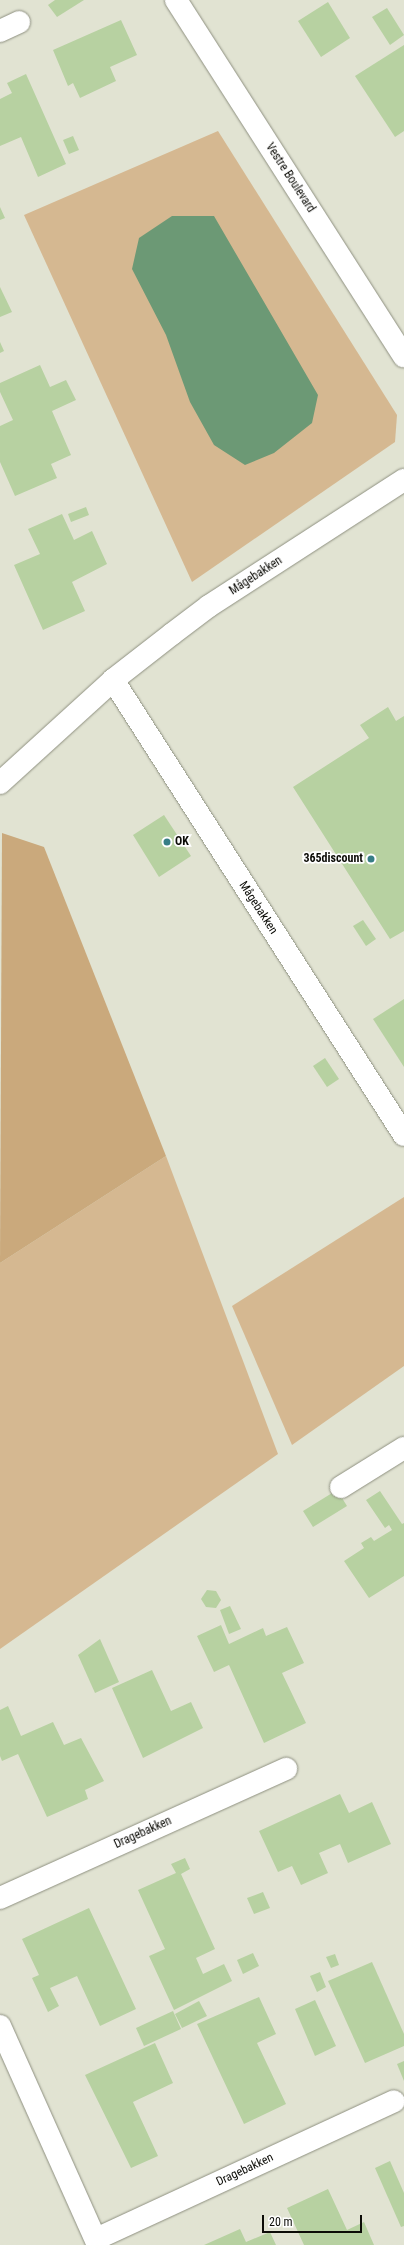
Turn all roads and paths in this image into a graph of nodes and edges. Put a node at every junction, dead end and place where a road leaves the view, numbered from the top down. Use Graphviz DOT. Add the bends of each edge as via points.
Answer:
graph roads {
  1 [pos="176,0"];
  2 [pos="404,356"];
  3 [pos="404,480"];
  4 [pos="113,680"];
  5 [pos="0,783"];
  6 [pos="404,1135"];
  7 [pos="404,1448"];
  8 [pos="341,1487"];
  9 [pos="286,1769"];
  10 [pos="0,1898"];
  11 [pos="0,2026"];
  12 [pos="394,2101"];
  13 [pos="97,2242"];
  1 -- 2 [label="street, Vestre Boulevard"];
  3 -- 4 [label="street, Mågebakken" via="209,606"];
  4 -- 5 [label="street, Mågebakken"];
  4 -- 6 [label="street, Mågebakken"];
  7 -- 8 [label="street"];
  9 -- 10 [label="street, Dragebakken"];
  11 -- 13 [label="street, Dragebakken"];
  12 -- 13 [label="street, Dragebakken"];
}
